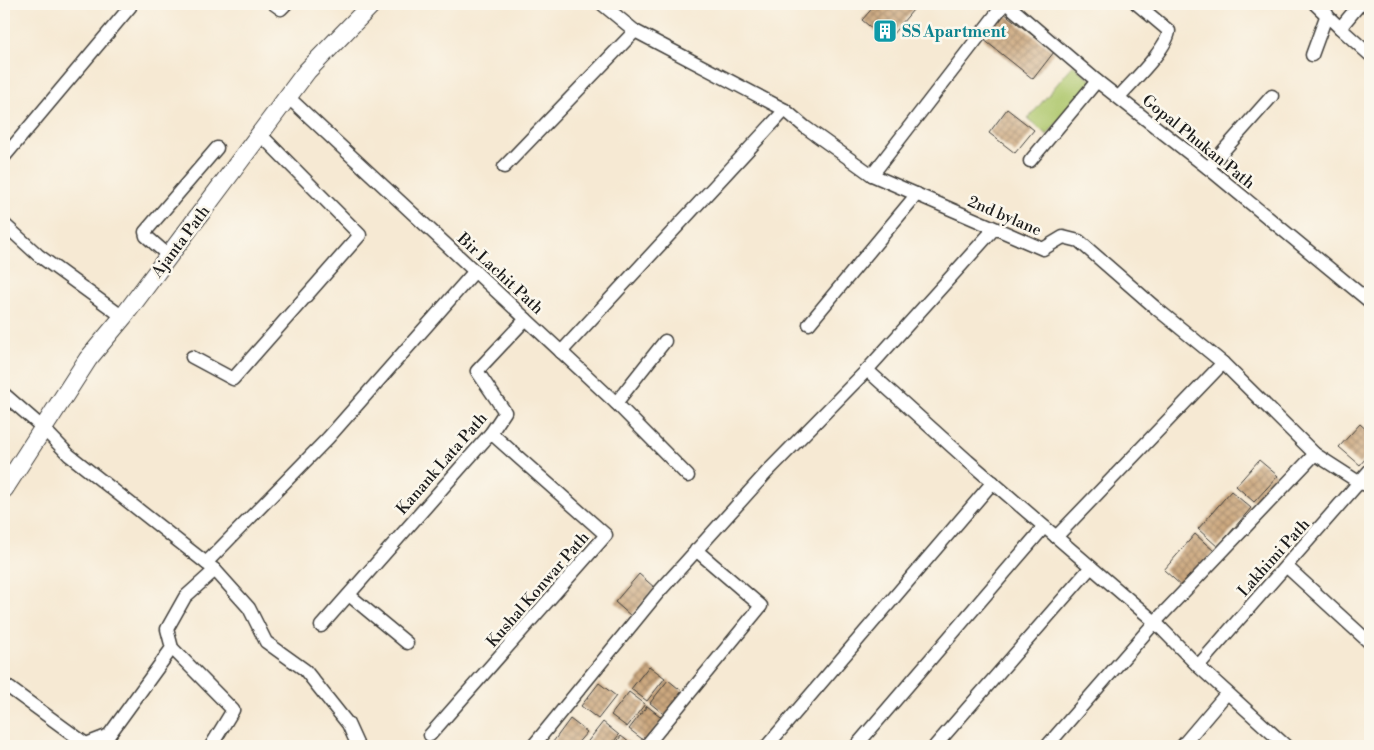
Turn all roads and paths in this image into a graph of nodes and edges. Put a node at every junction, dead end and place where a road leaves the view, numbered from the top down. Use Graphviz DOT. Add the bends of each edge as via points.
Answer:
graph roads {
  1 [pos="274,4"];
  2 [pos="286,4"];
  3 [pos="602,4"];
  4 [pos="1006,4"];
  5 [pos="1137,4"];
  6 [pos="1316,4"];
  7 [pos="1360,4"];
  8 [pos="366,6"];
  9 [pos="130,7"];
  10 [pos="1327,14"];
  11 [pos="1340,28"];
  12 [pos="634,31"];
  13 [pos="1312,55"];
  14 [pos="1370,55"];
  15 [pos="1098,81"];
  16 [pos="1272,96"];
  17 [pos="288,97"];
  18 [pos="1119,98"];
  19 [pos="785,110"];
  20 [pos="260,134"];
  21 [pos="217,148"];
  22 [pos="4,157"];
  23 [pos="1030,161"];
  24 [pos="504,167"];
  25 [pos="1208,168"];
  26 [pos="872,175"];
  27 [pos="917,194"];
  28 [pos="4,224"];
  29 [pos="994,229"];
  30 [pos="169,256"];
  31 [pos="475,271"];
  32 [pos="1370,302"];
  33 [pos="123,317"];
  34 [pos="526,319"];
  35 [pos="809,324"];
  36 [pos="665,341"];
  37 [pos="561,352"];
  38 [pos="192,358"];
  39 [pos="1223,363"];
  40 [pos="867,370"];
  41 [pos="4,394"];
  42 [pos="616,403"];
  43 [pos="43,428"];
  44 [pos="491,433"];
  45 [pos="1315,454"];
  46 [pos="1370,470"];
  47 [pos="688,476"];
  48 [pos="992,482"];
  49 [pos="1365,485"];
  50 [pos="4,489"];
  51 [pos="1044,527"];
  52 [pos="1056,537"];
  53 [pos="696,550"];
  54 [pos="210,566"];
  55 [pos="1286,566"];
  56 [pos="1091,567"];
  57 [pos="348,594"];
  58 [pos="1155,622"];
  59 [pos="321,626"];
  60 [pos="1370,642"];
  61 [pos="407,643"];
  62 [pos="172,648"];
  63 [pos="1198,666"];
  64 [pos="4,684"];
  65 [pos="1228,692"];
  66 [pos="430,735"];
  67 [pos="212,746"];
  68 [pos="358,746"];
  69 [pos="533,746"];
  70 [pos="646,746"];
  71 [pos="767,746"];
  72 [pos="856,746"];
  73 [pos="936,746"];
  74 [pos="1047,746"];
  75 [pos="1182,746"];
  76 [pos="1286,746"];
  1 -- 2 [label="street" via="280,9"];
  3 -- 12 [label="street, 2nd bylane"];
  4 -- 15 [label="street, Gopal Phukan Path"];
  4 -- 26 [label="street"];
  5 -- 18 [label="street" via="1169,31 1161,49"];
  6 -- 10 [label="street"];
  7 -- 11 [label="street"];
  8 -- 17 [label="street, Ajanta Path"];
  9 -- 22 [label="street"];
  10 -- 11 [label="street"];
  10 -- 13 [label="street"];
  11 -- 14 [label="street"];
  12 -- 19 [label="street, 2nd bylane"];
  12 -- 24 [label="street"];
  15 -- 18 [label="street, Gopal Phukan Path"];
  15 -- 23 [label="street"];
  16 -- 25 [label="street"];
  17 -- 20 [label="street, Ajanta Path"];
  17 -- 31 [label="street, Bir Lachit Path"];
  18 -- 25 [label="street, Gopal Phukan Path"];
  19 -- 26 [label="street, 2nd bylane"];
  19 -- 37 [label="street"];
  20 -- 30 [label="street, Ajanta Path"];
  20 -- 38 [label="street" via="360,235 233,379"];
  21 -- 30 [label="street" via="146,232 146,236"];
  25 -- 32 [label="street, Gopal Phukan Path"];
  26 -- 27 [label="street, 2nd bylane"];
  27 -- 29 [label="street, 2nd bylane"];
  27 -- 35 [label="street"];
  28 -- 33 [label="street" via="38,255"];
  29 -- 39 [label="street, 2nd bylane" via="1042,249 1063,237 1079,241"];
  29 -- 40 [label="street"];
  30 -- 33 [label="street, Ajanta Path"];
  31 -- 34 [label="street, Bir Lachit Path"];
  31 -- 54 [label="street"];
  33 -- 43 [label="street, Ajanta Path" via="88,359"];
  34 -- 37 [label="street, Bir Lachit Path"];
  34 -- 44 [label="street, Kanank Lata Path" via="477,371 505,412"];
  36 -- 42 [label="street"];
  37 -- 42 [label="street, Bir Lachit Path"];
  39 -- 45 [label="street, 2nd bylane"];
  39 -- 52 [label="street"];
  40 -- 48 [label="street"];
  40 -- 53 [label="street"];
  41 -- 43 [label="street"];
  42 -- 47 [label="street, Bir Lachit Path"];
  43 -- 50 [label="street, Ajanta Path"];
  43 -- 54 [label="street" via="69,455"];
  44 -- 57 [label="street, Kanank Lata Path"];
  44 -- 66 [label="street, Kushal Konwar Path" via="606,535"];
  45 -- 49 [label="street, 2nd bylane"];
  45 -- 58 [label="street"];
  46 -- 49 [label="street, Lakhimi Path"];
  48 -- 51 [label="street"];
  48 -- 71 [label="street"];
  49 -- 55 [label="street, Lakhimi Path"];
  51 -- 52 [label="street"];
  51 -- 72 [label="street"];
  52 -- 56 [label="street"];
  53 -- 69 [label="street" via="656,594"];
  53 -- 70 [label="street" via="762,606"];
  54 -- 62 [label="street" via="185,597 167,629"];
  54 -- 68 [label="street" via="249,608 266,642 306,670 348,724"];
  55 -- 60 [label="street"];
  55 -- 63 [label="street, Lakhimi Path"];
  56 -- 58 [label="street"];
  56 -- 73 [label="street"];
  57 -- 59 [label="street, Kanank Lata Path"];
  57 -- 61 [label="street"];
  58 -- 63 [label="street"];
  58 -- 74 [label="street"];
  62 -- 64 [label="street" via="109,735 86,744"];
  62 -- 67 [label="street" via="233,710"];
  63 -- 65 [label="street"];
  65 -- 75 [label="street"];
  65 -- 76 [label="street"];
}
